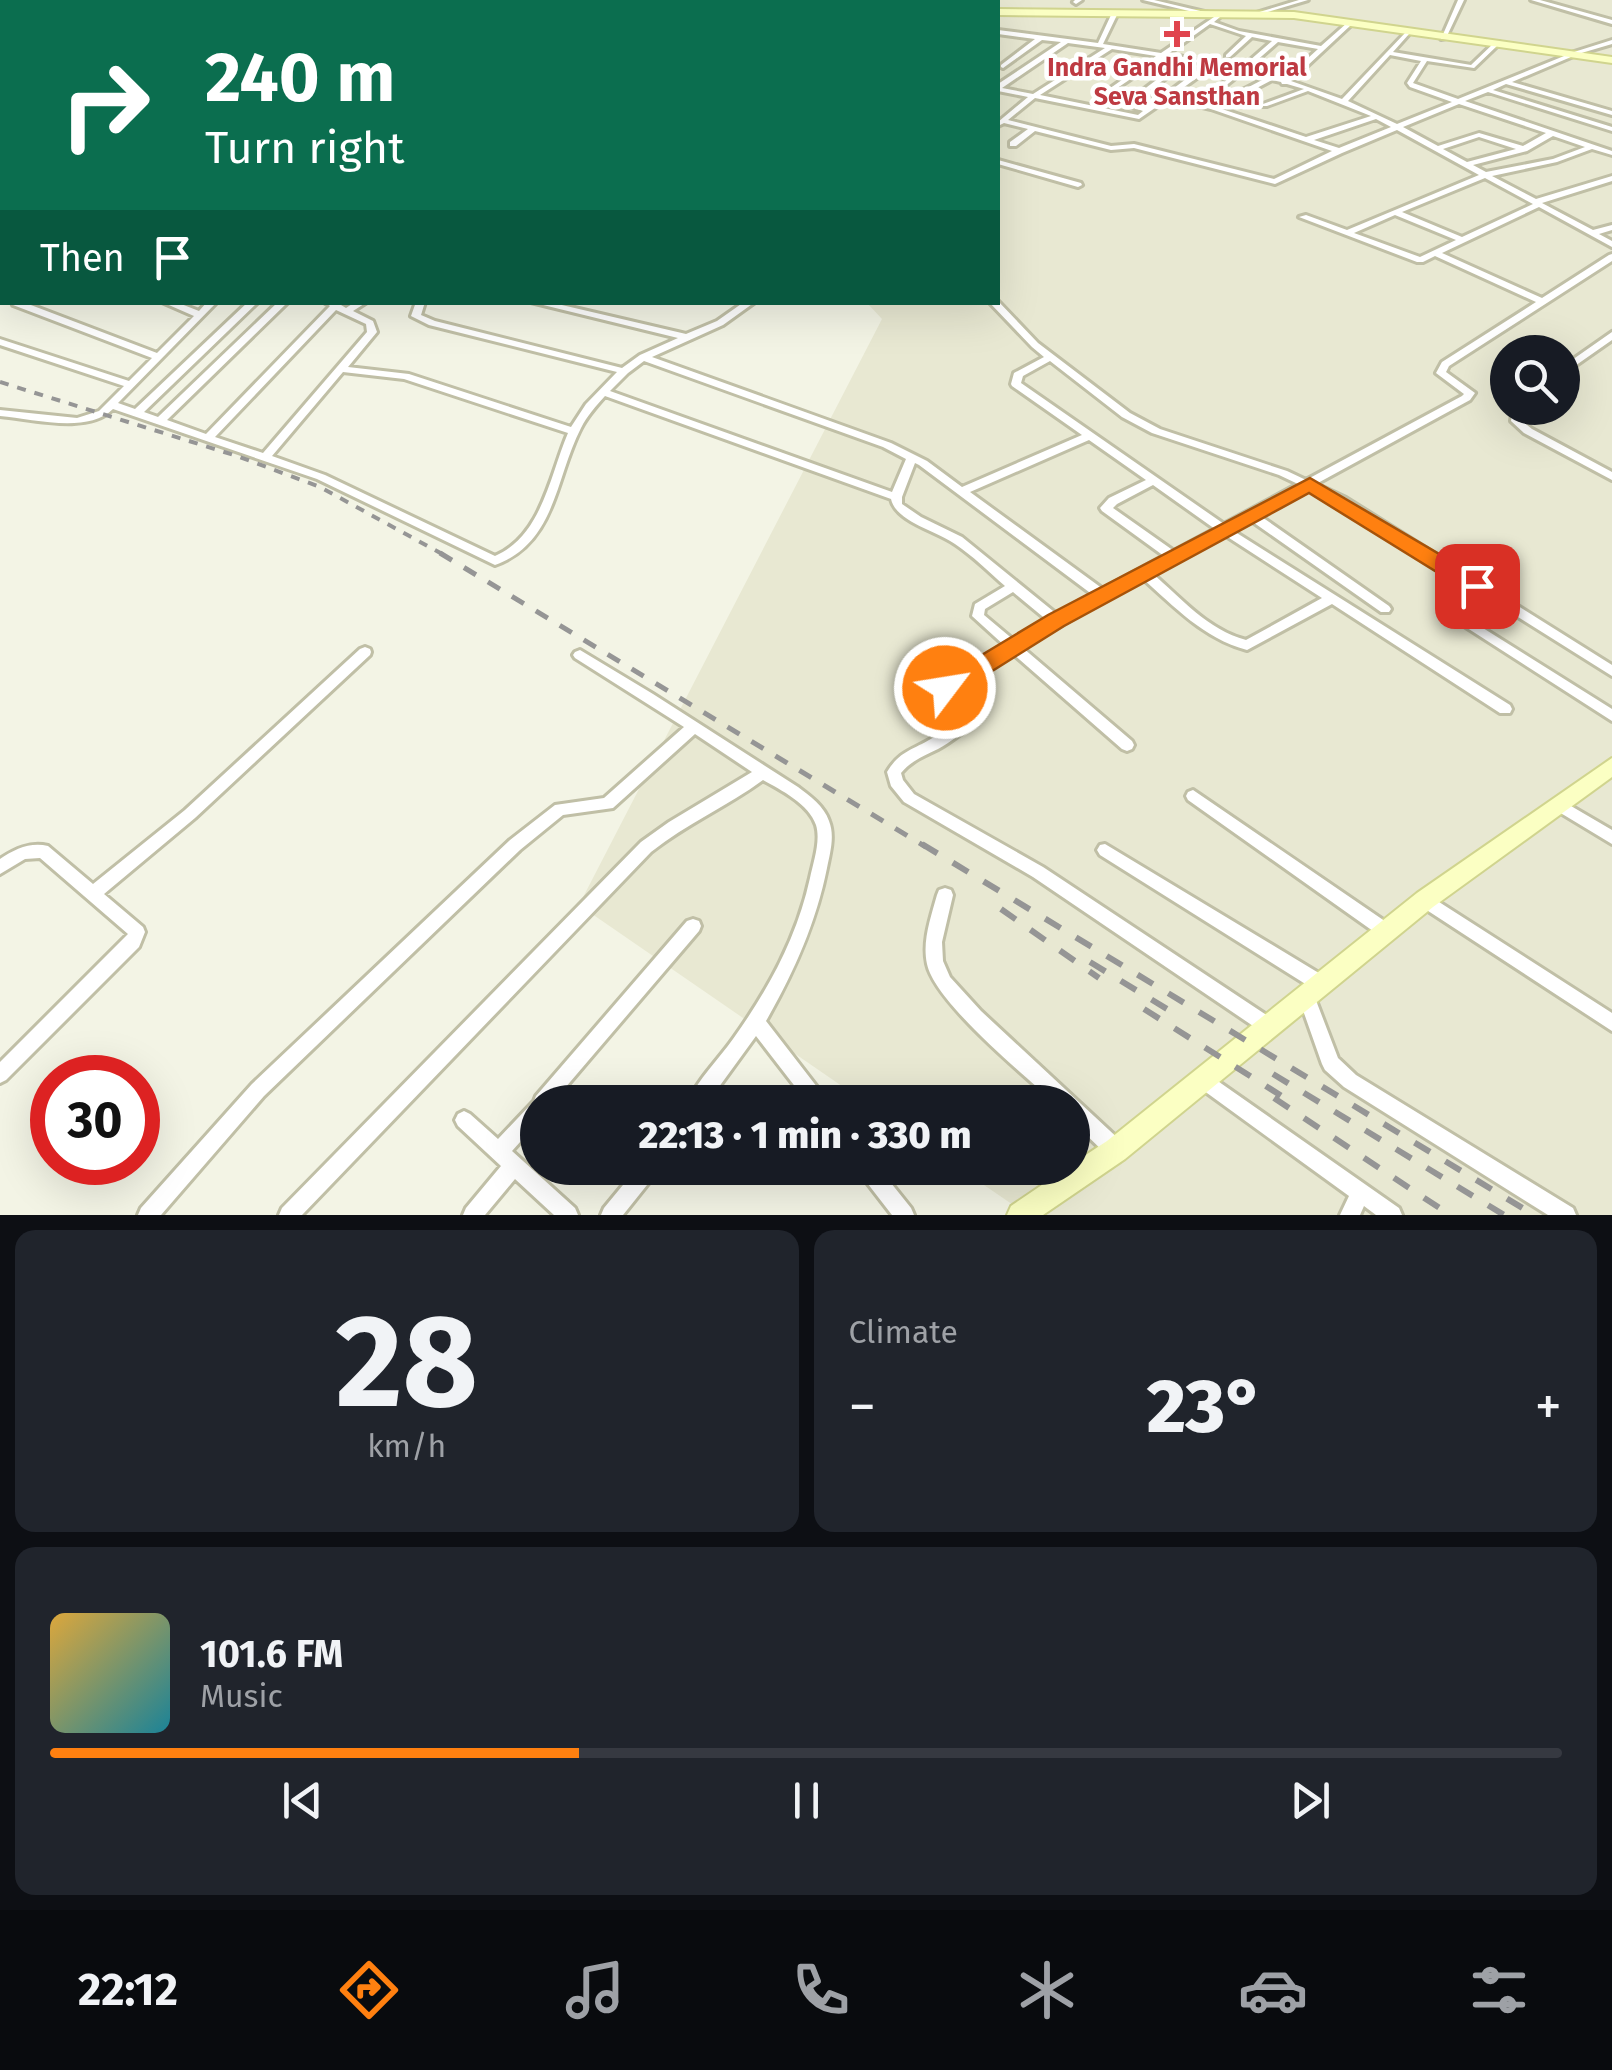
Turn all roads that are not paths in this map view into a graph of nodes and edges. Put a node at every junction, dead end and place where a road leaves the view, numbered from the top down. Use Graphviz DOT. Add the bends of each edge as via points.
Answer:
graph roads {
  1 [pos="1146,0"];
  2 [pos="1304,0"];
  3 [pos="1460,0"];
  4 [pos="1534,0"];
  5 [pos="1000,12"];
  6 [pos="1259,13"];
  7 [pos="1114,15"];
  8 [pos="1214,20"];
  9 [pos="1612,22"];
  10 [pos="1060,24"];
  11 [pos="1349,24"];
  12 [pos="1000,32"];
  13 [pos="1406,34"];
  14 [pos="1251,35"];
  15 [pos="1043,38"];
  16 [pos="1443,38"];
  17 [pos="1277,40"];
  18 [pos="1066,42"];
  19 [pos="1612,42"];
  20 [pos="1497,43"];
  21 [pos="1099,46"];
  22 [pos="1110,48"];
  23 [pos="1322,48"];
  24 [pos="1388,53"];
  25 [pos="1576,53"];
  26 [pos="1164,56"];
  27 [pos="1228,56"];
  28 [pos="1188,59"];
  29 [pos="1424,60"];
  30 [pos="1612,60"];
  31 [pos="1211,64"];
  32 [pos="1003,66"];
  33 [pos="1241,72"];
  34 [pos="1193,77"];
  35 [pos="1269,79"];
  36 [pos="1284,83"];
  37 [pos="1508,83"];
  38 [pos="1224,85"];
  39 [pos="1000,87"];
  40 [pos="1000,88"];
  41 [pos="1247,90"];
  42 [pos="1306,90"];
  43 [pos="1491,90"];
  44 [pos="1034,96"];
  45 [pos="1166,96"];
  46 [pos="1344,102"];
  47 [pos="1461,103"];
  48 [pos="1265,105"];
  49 [pos="1213,108"];
  50 [pos="1148,110"];
  51 [pos="1612,113"];
  52 [pos="1376,116"];
  53 [pos="1000,124"];
  54 [pos="1532,126"];
  55 [pos="1398,127"];
  56 [pos="1033,128"];
  57 [pos="1612,129"];
  58 [pos="1552,133"];
  59 [pos="1306,140"];
  60 [pos="1013,144"];
  61 [pos="1506,144"];
  62 [pos="1592,146"];
  63 [pos="1436,149"];
  64 [pos="1524,149"];
  65 [pos="1340,151"];
  66 [pos="1612,152"];
  67 [pos="1000,163"];
  68 [pos="1465,165"];
  69 [pos="1485,175"];
  70 [pos="1612,178"];
  71 [pos="1078,184"];
  72 [pos="1537,203"];
  73 [pos="1396,213"];
  74 [pos="1303,217"];
  75 [pos="1612,227"];
  76 [pos="1347,233"];
  77 [pos="1592,233"];
  78 [pos="1463,240"];
  79 [pos="1612,244"];
  80 [pos="1436,254"];
  81 [pos="1612,257"];
  82 [pos="1542,301"];
  83 [pos="19,305"];
  84 [pos="174,305"];
  85 [pos="210,305"];
  86 [pos="251,305"];
  87 [pos="281,305"];
  88 [pos="420,305"];
  89 [pos="548,305"];
  90 [pos="747,305"];
  91 [pos="996,305"];
  92 [pos="336,307"];
  93 [pos="201,315"];
  94 [pos="1612,335"];
  95 [pos="685,337"];
  96 [pos="0,342"];
  97 [pos="160,357"];
  98 [pos="643,357"];
  99 [pos="1050,357"];
  100 [pos="1580,359"];
  101 [pos="340,369"];
  102 [pos="624,372"];
  103 [pos="132,385"];
  104 [pos="603,392"];
  105 [pos="113,405"];
  106 [pos="0,413"];
  107 [pos="136,414"];
  108 [pos="159,422"];
  109 [pos="1521,425"];
  110 [pos="574,431"];
  111 [pos="1089,436"];
  112 [pos="208,438"];
  113 [pos="268,456"];
  114 [pos="912,456"];
  115 [pos="1612,478"];
  116 [pos="1153,481"];
  117 [pos="1310,484"];
  118 [pos="962,492"];
  119 [pos="896,496"];
  120 [pos="1251,514"];
  121 [pos="1223,529"];
  122 [pos="1174,557"];
  123 [pos="1145,574"];
  124 [pos="1014,586"];
  125 [pos="1102,595"];
  126 [pos="1332,599"];
  127 [pos="1384,609"];
  128 [pos="1451,612"];
  129 [pos="1056,620"];
  130 [pos="1014,646"];
  131 [pos="365,652"];
  132 [pos="580,655"];
  133 [pos="1612,671"];
  134 [pos="945,688"];
  135 [pos="1505,709"];
  136 [pos="1612,716"];
  137 [pos="970,719"];
  138 [pos="694,727"];
  139 [pos="1127,745"];
  140 [pos="1612,766"];
  141 [pos="763,772"];
  142 [pos="1193,796"];
  143 [pos="1558,805"];
  144 [pos="1612,838"];
  145 [pos="1105,850"];
  146 [pos="0,867"];
  147 [pos="94,893"];
  148 [pos="945,895"];
  149 [pos="1425,900"];
  150 [pos="693,926"];
  151 [pos="1386,932"];
  152 [pos="1314,990"];
  153 [pos="756,1022"];
  154 [pos="1612,1024"];
  155 [pos="1268,1026"];
  156 [pos="0,1074"];
  157 [pos="1202,1078"];
  158 [pos="557,1085"];
  159 [pos="710,1085"];
  160 [pos="805,1085"];
  161 [pos="1049,1085"];
  162 [pos="464,1120"];
  163 [pos="1090,1125"];
  164 [pos="520,1137"];
  165 [pos="1116,1150"];
  166 [pos="507,1158"];
  167 [pos="635,1185"];
  168 [pos="881,1185"];
  169 [pos="1360,1193"];
  170 [pos="148,1215"];
  171 [pos="289,1215"];
  172 [pos="473,1215"];
  173 [pos="568,1215"];
  174 [pos="612,1215"];
  175 [pos="904,1215"];
  176 [pos="1020,1215"];
  177 [pos="1350,1215"];
  178 [pos="1392,1215"];
  179 [pos="1566,1215"];
  1 -- 8 [label="street"];
  2 -- 6 [label="street"];
  3 -- 16 [label="street"];
  4 -- 9 [label="street"];
  5 -- 7 [label="street"];
  6 -- 8 [label="street"];
  6 -- 11 [label="street"];
  7 -- 8 [label="street"];
  7 -- 21 [label="street"];
  8 -- 14 [label="street"];
  8 -- 26 [label="street"];
  10 -- 15 [label="street"];
  11 -- 13 [label="street"];
  11 -- 23 [label="street"];
  12 -- 15 [label="street"];
  13 -- 16 [label="street"];
  13 -- 24 [label="street"];
  14 -- 17 [label="street"];
  14 -- 27 [label="street"];
  15 -- 18 [label="street"];
  15 -- 32 [label="street"];
  16 -- 20 [label="street"];
  17 -- 23 [label="street"];
  17 -- 33 [label="street"];
  18 -- 21 [label="street"];
  18 -- 39 [label="street"];
  19 -- 25 [label="street"];
  20 -- 25 [label="street"];
  20 -- 29 [label="street" via="1472,67"];
  21 -- 22 [label="street"];
  22 -- 26 [label="street"];
  22 -- 44 [label="street"];
  23 -- 36 [label="street"];
  24 -- 29 [label="street"];
  24 -- 46 [label="street"];
  25 -- 30 [label="street"];
  25 -- 37 [label="street"];
  26 -- 28 [label="street"];
  26 -- 50 [label="street" via="1102,96"];
  28 -- 31 [label="street"];
  28 -- 45 [label="street" via="1146,90"];
  29 -- 47 [label="street" via="1410,85"];
  31 -- 33 [label="street"];
  31 -- 34 [label="street"];
  33 -- 35 [label="street"];
  33 -- 38 [label="street"];
  34 -- 38 [label="street"];
  34 -- 45 [label="street"];
  35 -- 36 [label="street"];
  35 -- 41 [label="street"];
  36 -- 42 [label="street"];
  37 -- 43 [label="street"];
  37 -- 51 [label="street"];
  38 -- 41 [label="street"];
  40 -- 44 [label="street"];
  41 -- 49 [label="street"];
  42 -- 46 [label="street"];
  42 -- 48 [label="street"];
  43 -- 47 [label="street"];
  43 -- 57 [label="street"];
  44 -- 50 [label="street" via="1134,117"];
  44 -- 53 [label="street"];
  45 -- 49 [label="street"];
  45 -- 50 [label="street"];
  46 -- 52 [label="street"];
  47 -- 54 [label="street"];
  47 -- 55 [label="street"];
  49 -- 59 [label="street"];
  52 -- 55 [label="street"];
  52 -- 59 [label="street"];
  53 -- 56 [label="street"];
  54 -- 58 [label="street"];
  54 -- 61 [label="street"];
  55 -- 63 [label="street"];
  55 -- 65 [label="street"];
  56 -- 60 [label="street"];
  56 -- 65 [label="street" via="1111,148 1134,146 1268,182"];
  58 -- 62 [label="street"];
  58 -- 64 [label="street"];
  59 -- 65 [label="street"];
  61 -- 63 [label="street" via="1473,136"];
  61 -- 64 [label="street"];
  62 -- 66 [label="street"];
  62 -- 69 [label="street" via="1572,158"];
  63 -- 68 [label="street"];
  64 -- 68 [label="street"];
  67 -- 71 [label="street"];
  68 -- 69 [label="street"];
  69 -- 72 [label="street"];
  69 -- 73 [label="street"];
  70 -- 72 [label="street"];
  72 -- 77 [label="street"];
  72 -- 78 [label="street"];
  73 -- 76 [label="street"];
  73 -- 78 [label="street"];
  74 -- 76 [label="street"];
  75 -- 77 [label="street"];
  76 -- 80 [label="street" via="1414,259"];
  77 -- 79 [label="street"];
  78 -- 80 [label="street"];
  80 -- 82 [label="street"];
  81 -- 82 [label="street"];
  82 -- 117 [label="street" via="1442,367 1444,376 1467,388 1466,398"];
  83 -- 97 [label="street"];
  84 -- 93 [label="street"];
  85 -- 93 [label="street"];
  86 -- 107 [label="street"];
  87 -- 108 [label="street"];
  88 -- 102 [label="street" via="420,319"];
  89 -- 95 [label="street"];
  90 -- 95 [label="street"];
  91 -- 99 [label="street"];
  92 -- 101 [label="street" via="374,328"];
  92 -- 112 [label="street"];
  93 -- 97 [label="street"];
  94 -- 100 [label="street"];
  95 -- 98 [label="street"];
  96 -- 103 [label="street"];
  97 -- 103 [label="street"];
  98 -- 102 [label="street"];
  98 -- 114 [label="street"];
  99 -- 111 [label="street" via="1018,375 1016,384"];
  99 -- 117 [label="street" via="1138,423"];
  101 -- 110 [label="street" via="406,376"];
  101 -- 113 [label="street"];
  102 -- 104 [label="street"];
  103 -- 105 [label="street"];
  104 -- 110 [label="street"];
  104 -- 119 [label="street"];
  105 -- 106 [label="street" via="78,421"];
  105 -- 107 [label="street"];
  107 -- 108 [label="street"];
  108 -- 112 [label="street"];
  109 -- 115 [label="street"];
  110 -- 113 [label="street" via="539,521 511,554 496,561"];
  111 -- 116 [label="street"];
  111 -- 118 [label="street"];
  112 -- 113 [label="street"];
  114 -- 118 [label="street"];
  114 -- 119 [label="street"];
  116 -- 121 [label="street"];
  116 -- 122 [label="street" via="1106,508"];
  117 -- 120 [label="street"];
  117 -- 133 [label="street"];
  118 -- 125 [label="street"];
  119 -- 124 [label="street" via="903,512 958,540"];
  120 -- 121 [label="street"];
  120 -- 127 [label="street"];
  121 -- 122 [label="street"];
  121 -- 126 [label="street"];
  122 -- 123 [label="street"];
  123 -- 125 [label="street"];
  123 -- 126 [label="street" via="1232,643 1247,645"];
  124 -- 129 [label="street"];
  124 -- 130 [label="street" via="976,612"];
  125 -- 129 [label="street"];
  126 -- 135 [label="street"];
  128 -- 136 [label="street"];
  129 -- 130 [label="street"];
  130 -- 134 [label="street"];
  130 -- 139 [label="street"];
  131 -- 147 [label="street"];
  132 -- 138 [label="street"];
  137 -- 155 [label="street" via="900,762 896,782 909,798 1038,872"];
  138 -- 141 [label="street"];
  138 -- 170 [label="street" via="608,804 560,809 515,846 267,1080"];
  140 -- 143 [label="street"];
  141 -- 153 [label="street" via="808,804 825,833 802,936"];
  141 -- 171 [label="street" via="665,830 635,856"];
  142 -- 151 [label="street"];
  143 -- 144 [label="street"];
  143 -- 149 [label="street"];
  145 -- 152 [label="street"];
  146 -- 147 [label="street" via="22,853 43,851"];
  147 -- 156 [label="street" via="134,926 132,942"];
  148 -- 161 [label="street" via="934,934 944,986"];
  149 -- 151 [label="street"];
  149 -- 154 [label="street"];
  150 -- 158 [label="street"];
  151 -- 152 [label="street"];
  152 -- 155 [label="street"];
  152 -- 179 [label="street" via="1324,1049 1341,1072"];
  153 -- 159 [label="street"];
  153 -- 160 [label="street"];
  155 -- 157 [label="street"];
  157 -- 165 [label="street"];
  157 -- 169 [label="street"];
  162 -- 166 [label="street"];
  163 -- 165 [label="street"];
  164 -- 166 [label="street"];
  165 -- 176 [label="street"];
  166 -- 172 [label="street"];
  166 -- 173 [label="street"];
  167 -- 174 [label="street"];
  168 -- 175 [label="street"];
  169 -- 177 [label="street"];
  169 -- 178 [label="street"];
}
